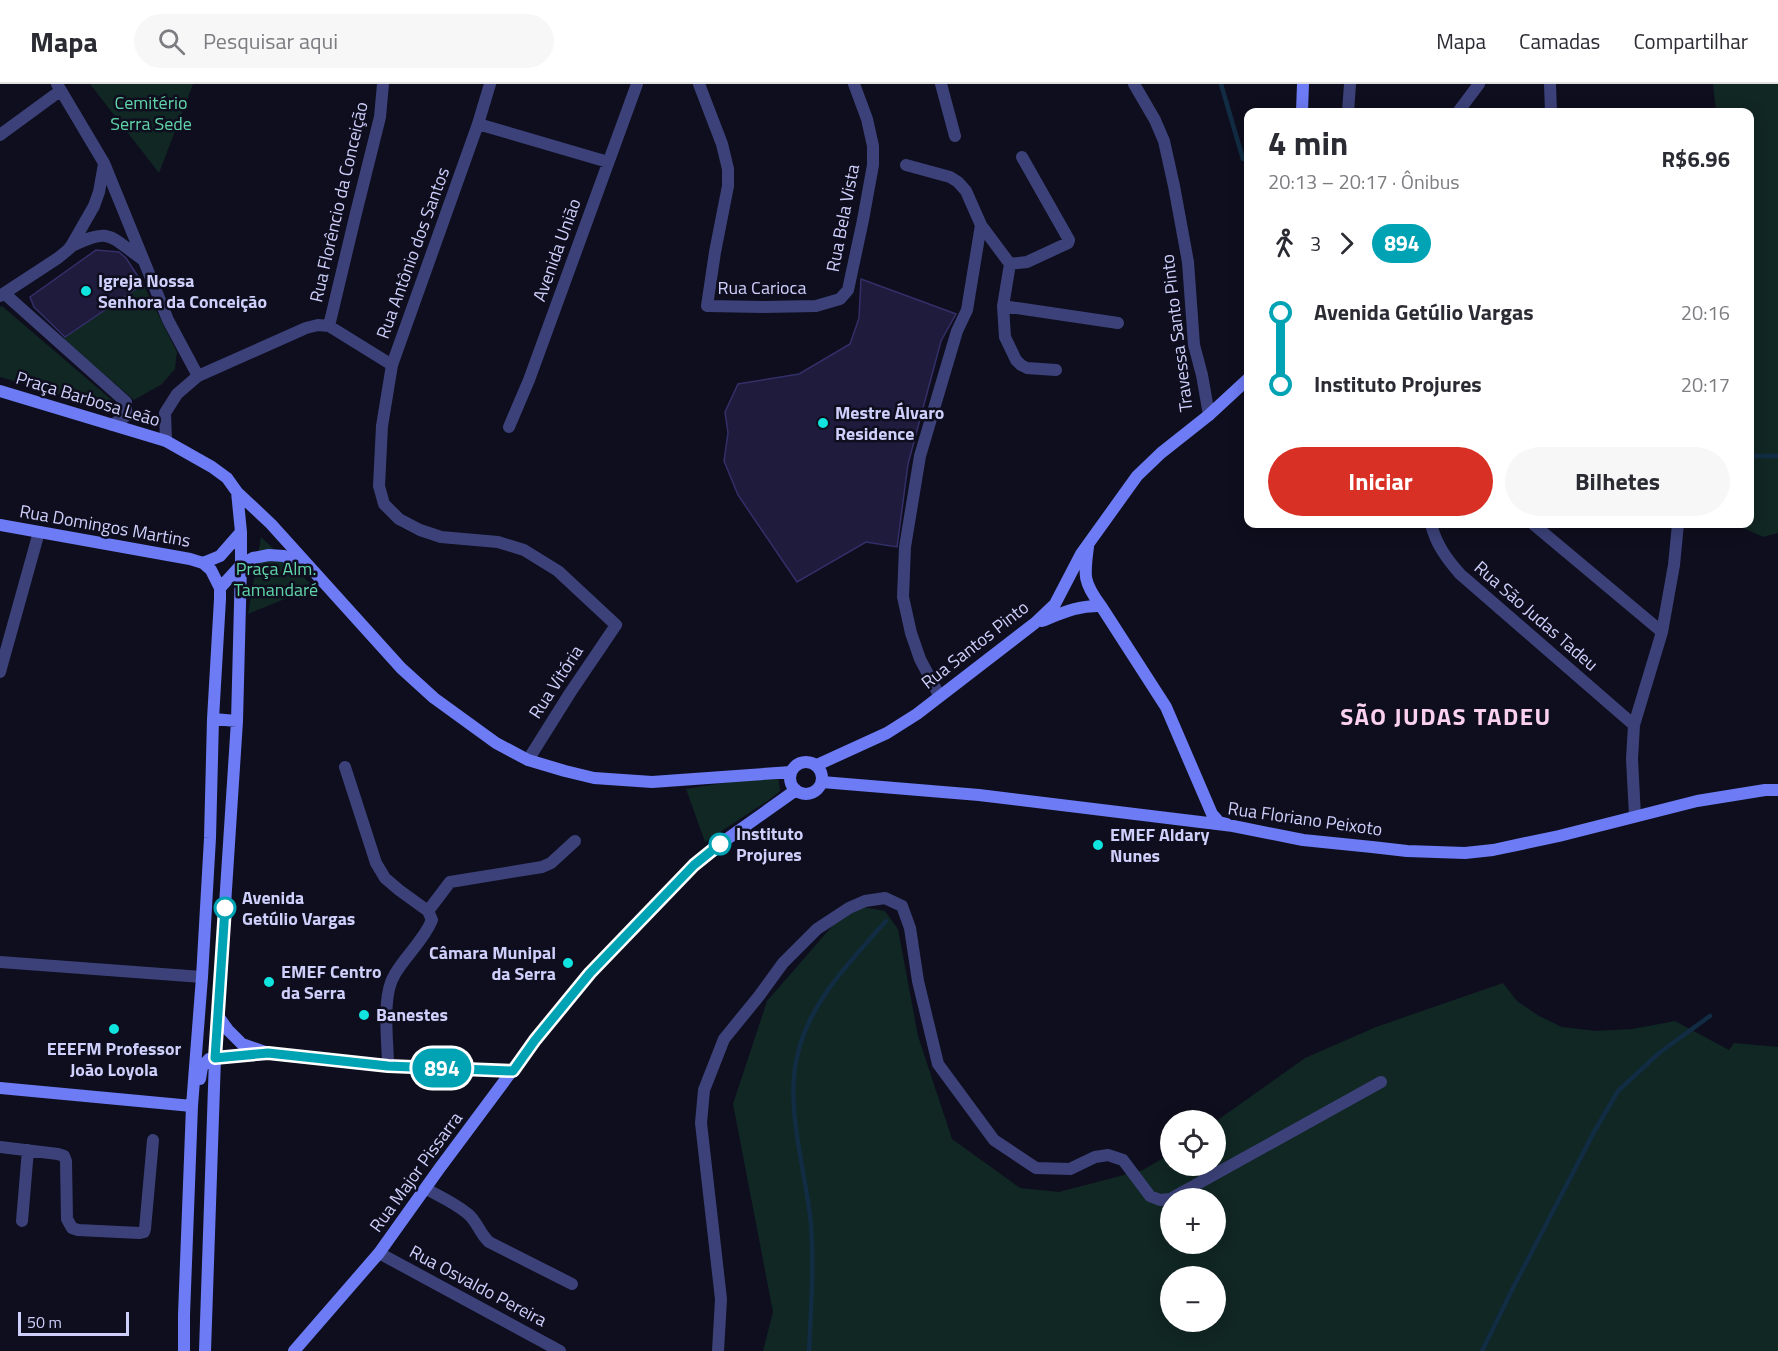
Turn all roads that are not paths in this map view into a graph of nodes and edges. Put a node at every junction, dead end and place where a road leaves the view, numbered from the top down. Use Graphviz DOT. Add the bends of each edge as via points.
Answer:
graph roads {
  1 [pos="382,84"];
  2 [pos="490,84"];
  3 [pos="636,84"];
  4 [pos="699,84"];
  5 [pos="854,84"];
  6 [pos="940,84"];
  7 [pos="1134,84"];
  8 [pos="1303,84"];
  9 [pos="1350,84"];
  10 [pos="1479,84"];
  11 [pos="1550,84"];
  12 [pos="58,88"];
  13 [pos="1302,108"];
  14 [pos="1348,108"];
  15 [pos="1461,108"];
  16 [pos="1551,108"];
  17 [pos="478,124"];
  18 [pos="0,135"];
  19 [pos="955,136"];
  20 [pos="1022,158"];
  21 [pos="608,162"];
  22 [pos="104,163"];
  23 [pos="906,165"];
  24 [pos="981,225"];
  25 [pos="70,248"];
  26 [pos="143,260"];
  27 [pos="1010,264"];
  28 [pos="848,290"];
  29 [pos="2,295"];
  30 [pos="1003,306"];
  31 [pos="1118,323"];
  32 [pos="329,326"];
  33 [pos="392,364"];
  34 [pos="1056,370"];
  35 [pos="198,376"];
  36 [pos="1244,383"];
  37 [pos="0,391"];
  38 [pos="1209,415"];
  39 [pos="112,425"];
  40 [pos="509,427"];
  41 [pos="166,441"];
  42 [pos="237,492"];
  43 [pos="0,525"];
  44 [pos="1432,528"];
  45 [pos="1538,528"];
  46 [pos="1678,528"];
  47 [pos="39,532"];
  48 [pos="241,532"];
  49 [pos="1089,543"];
  50 [pos="203,563"];
  51 [pos="241,564"];
  52 [pos="311,571"];
  53 [pos="1071,572"];
  54 [pos="220,588"];
  55 [pos="1101,606"];
  56 [pos="1035,623"];
  57 [pos="1662,632"];
  58 [pos="0,672"];
  59 [pos="939,695"];
  60 [pos="213,719"];
  61 [pos="237,720"];
  62 [pos="1634,725"];
  63 [pos="528,760"];
  64 [pos="817,765"];
  65 [pos="345,767"];
  66 [pos="791,772"];
  67 [pos="822,782"];
  68 [pos="796,790"];
  69 [pos="1778,790"];
  70 [pos="1203,794"];
  71 [pos="1635,816"];
  72 [pos="1183,821"];
  73 [pos="1233,826"];
  74 [pos="576,842"];
  75 [pos="428,911"];
  76 [pos="0,962"];
  77 [pos="202,977"];
  78 [pos="218,1016"];
  79 [pos="268,1053"];
  80 [pos="215,1058"];
  81 [pos="388,1066"];
  82 [pos="483,1070"];
  83 [pos="513,1071"];
  84 [pos="1381,1082"];
  85 [pos="0,1088"];
  86 [pos="494,1096"];
  87 [pos="192,1106"];
  88 [pos="153,1140"];
  89 [pos="0,1147"];
  90 [pos="28,1150"];
  91 [pos="1191,1188"];
  92 [pos="426,1189"];
  93 [pos="1160,1200"];
  94 [pos="22,1221"];
  95 [pos="379,1253"];
  96 [pos="572,1284"];
  97 [pos="184,1351"];
  98 [pos="206,1351"];
  99 [pos="294,1351"];
  100 [pos="560,1351"];
  101 [pos="718,1351"];
  1 -- 32 [label="street, Rua Florêncio da Conceição" via="380,117"];
  2 -- 17 [label="street, Rua Antônio dos Santos"];
  3 -- 21 [label="street, Avenida União"];
  4 -- 28 [label="street, Rua Carioca" via="728,169 707,306 816,306 840,299"];
  5 -- 28 [label="street, Rua Bela Vista" via="867,119 873,165"];
  6 -- 19 [label="street"];
  7 -- 38 [label="street, Travessa Santo Pinto" via="1164,141 1188,262 1194,345"];
  8 -- 13 [label="street"];
  9 -- 14 [label="street"];
  10 -- 15 [label="street"];
  11 -- 16 [label="street"];
  12 -- 18 [label="street"];
  12 -- 22 [label="street"];
  17 -- 21 [label="street"];
  17 -- 33 [label="street, Rua Antônio dos Santos"];
  20 -- 27 [label="street" via="1069,240 1027,262"];
  21 -- 40 [label="street, Avenida União"];
  22 -- 25 [label="street" via="97,199"];
  22 -- 26 [label="street"];
  23 -- 24 [label="street" via="958,182"];
  24 -- 27 [label="street"];
  24 -- 59 [label="street" via="967,310 957,331 920,456 905,547 903,597 911,633"];
  25 -- 26 [label="street" via="106,235"];
  25 -- 29 [label="street"];
  26 -- 35 [label="street" via="168,320"];
  27 -- 30 [label="street"];
  29 -- 39 [label="street" via="126,402 126,416"];
  30 -- 31 [label="street"];
  30 -- 34 [label="street" via="1005,337 1016,360 1027,368"];
  32 -- 33 [label="street, Rua Antônio dos Santos"];
  32 -- 35 [label="street, Rua Florêncio da Conceição" via="306,328"];
  33 -- 63 [label="street, Rua Vitória" via="379,462 384,504 399,519 441,537 498,542 524,550 558,571 616,625"];
  35 -- 41 [label="street, Rua Florêncio da Conceição" via="177,394 165,413"];
  36 -- 38 [label="street"];
  37 -- 39 [label="street, Praça Barbosa Leão"];
  38 -- 49 [label="street, Travessa Santo Pinto" via="1137,476"];
  39 -- 41 [label="street, Praça Barbosa Leão"];
  41 -- 42 [label="street" via="212,467"];
  42 -- 48 [label="street"];
  42 -- 52 [label="street"];
  43 -- 47 [label="street, Rua Domingos Martins"];
  44 -- 62 [label="street, Rua São Judas Tadeu" via="1445,557 1460,574"];
  45 -- 57 [label="street"];
  46 -- 57 [label="street"];
  47 -- 50 [label="street, Rua Domingos Martins"];
  47 -- 58 [label="street"];
  48 -- 50 [label="street" via="220,556"];
  48 -- 51 [label="street"];
  49 -- 53 [label="street, Travessa Santo Pinto"];
  49 -- 55 [label="street" via="1085,577"];
  50 -- 54 [label="street"];
  51 -- 52 [label="street" via="269,555 284,556"];
  51 -- 54 [label="street"];
  51 -- 61 [label="street"];
  52 -- 63 [label="street" via="434,698 496,743"];
  53 -- 56 [label="street, Rua Santos Pinto" via="1055,604"];
  54 -- 60 [label="street"];
  55 -- 56 [label="street" via="1074,608"];
  55 -- 70 [label="street" via="1166,707"];
  56 -- 59 [label="street, Rua Santos Pinto"];
  57 -- 62 [label="street"];
  59 -- 64 [label="street, Rua Santos Pinto" via="887,733"];
  60 -- 61 [label="street"];
  60 -- 77 [label="street"];
  61 -- 78 [label="street"];
  62 -- 71 [label="street"];
  63 -- 66 [label="street" via="594,778 652,782"];
  64 -- 66 [label="street" via="808,761"];
  64 -- 67 [label="street"];
  65 -- 75 [label="street" via="376,863 385,878"];
  66 -- 68 [label="street"];
  67 -- 68 [label="street" via="811,793"];
  67 -- 72 [label="street, Rua Floriano Peixoto" via="979,795"];
  68 -- 83 [label="street, Rua Major Pissarra" via="694,865 590,973"];
  69 -- 71 [label="street, Rua Floriano Peixoto" via="1697,801"];
  70 -- 72 [label="street" via="1200,811"];
  70 -- 73 [label="street" via="1215,819"];
  71 -- 73 [label="street, Rua Floriano Peixoto" via="1559,836 1466,853 1303,840"];
  72 -- 73 [label="street, Rua Floriano Peixoto"];
  74 -- 75 [label="street" via="542,867 450,882"];
  75 -- 81 [label="street" via="430,925 390,986"];
  76 -- 77 [label="street"];
  77 -- 87 [label="street"];
  78 -- 79 [label="street" via="242,1044"];
  78 -- 80 [label="street"];
  79 -- 80 [label="street"];
  79 -- 81 [label="street"];
  80 -- 87 [label="street" via="202,1067"];
  80 -- 98 [label="street"];
  81 -- 82 [label="street"];
  82 -- 83 [label="street"];
  82 -- 86 [label="street" via="494,1082"];
  83 -- 86 [label="street, Rua Major Pissarra"];
  84 -- 91 [label="street"];
  85 -- 87 [label="street"];
  86 -- 92 [label="street, Rua Major Pissarra"];
  87 -- 97 [label="street"];
  88 -- 90 [label="street" via="145,1229 140,1233 72,1228 67,1219 64,1156"];
  89 -- 90 [label="street"];
  90 -- 94 [label="street"];
  92 -- 95 [label="street, Rua Major Pissarra"];
  92 -- 96 [label="street" via="470,1215 489,1242"];
  93 -- 101 [label="street" via="1150,1196 1123,1160 1108,1155 1070,1169 1036,1168 994,1140 938,1064 902,906 885,898 865,901 817,929 783,963 724,1039 704,1090 701,1123 721,1299"];
  95 -- 99 [label="street, Rua Major Pissarra"];
  95 -- 100 [label="street, Rua Osvaldo Pereira"];
}
